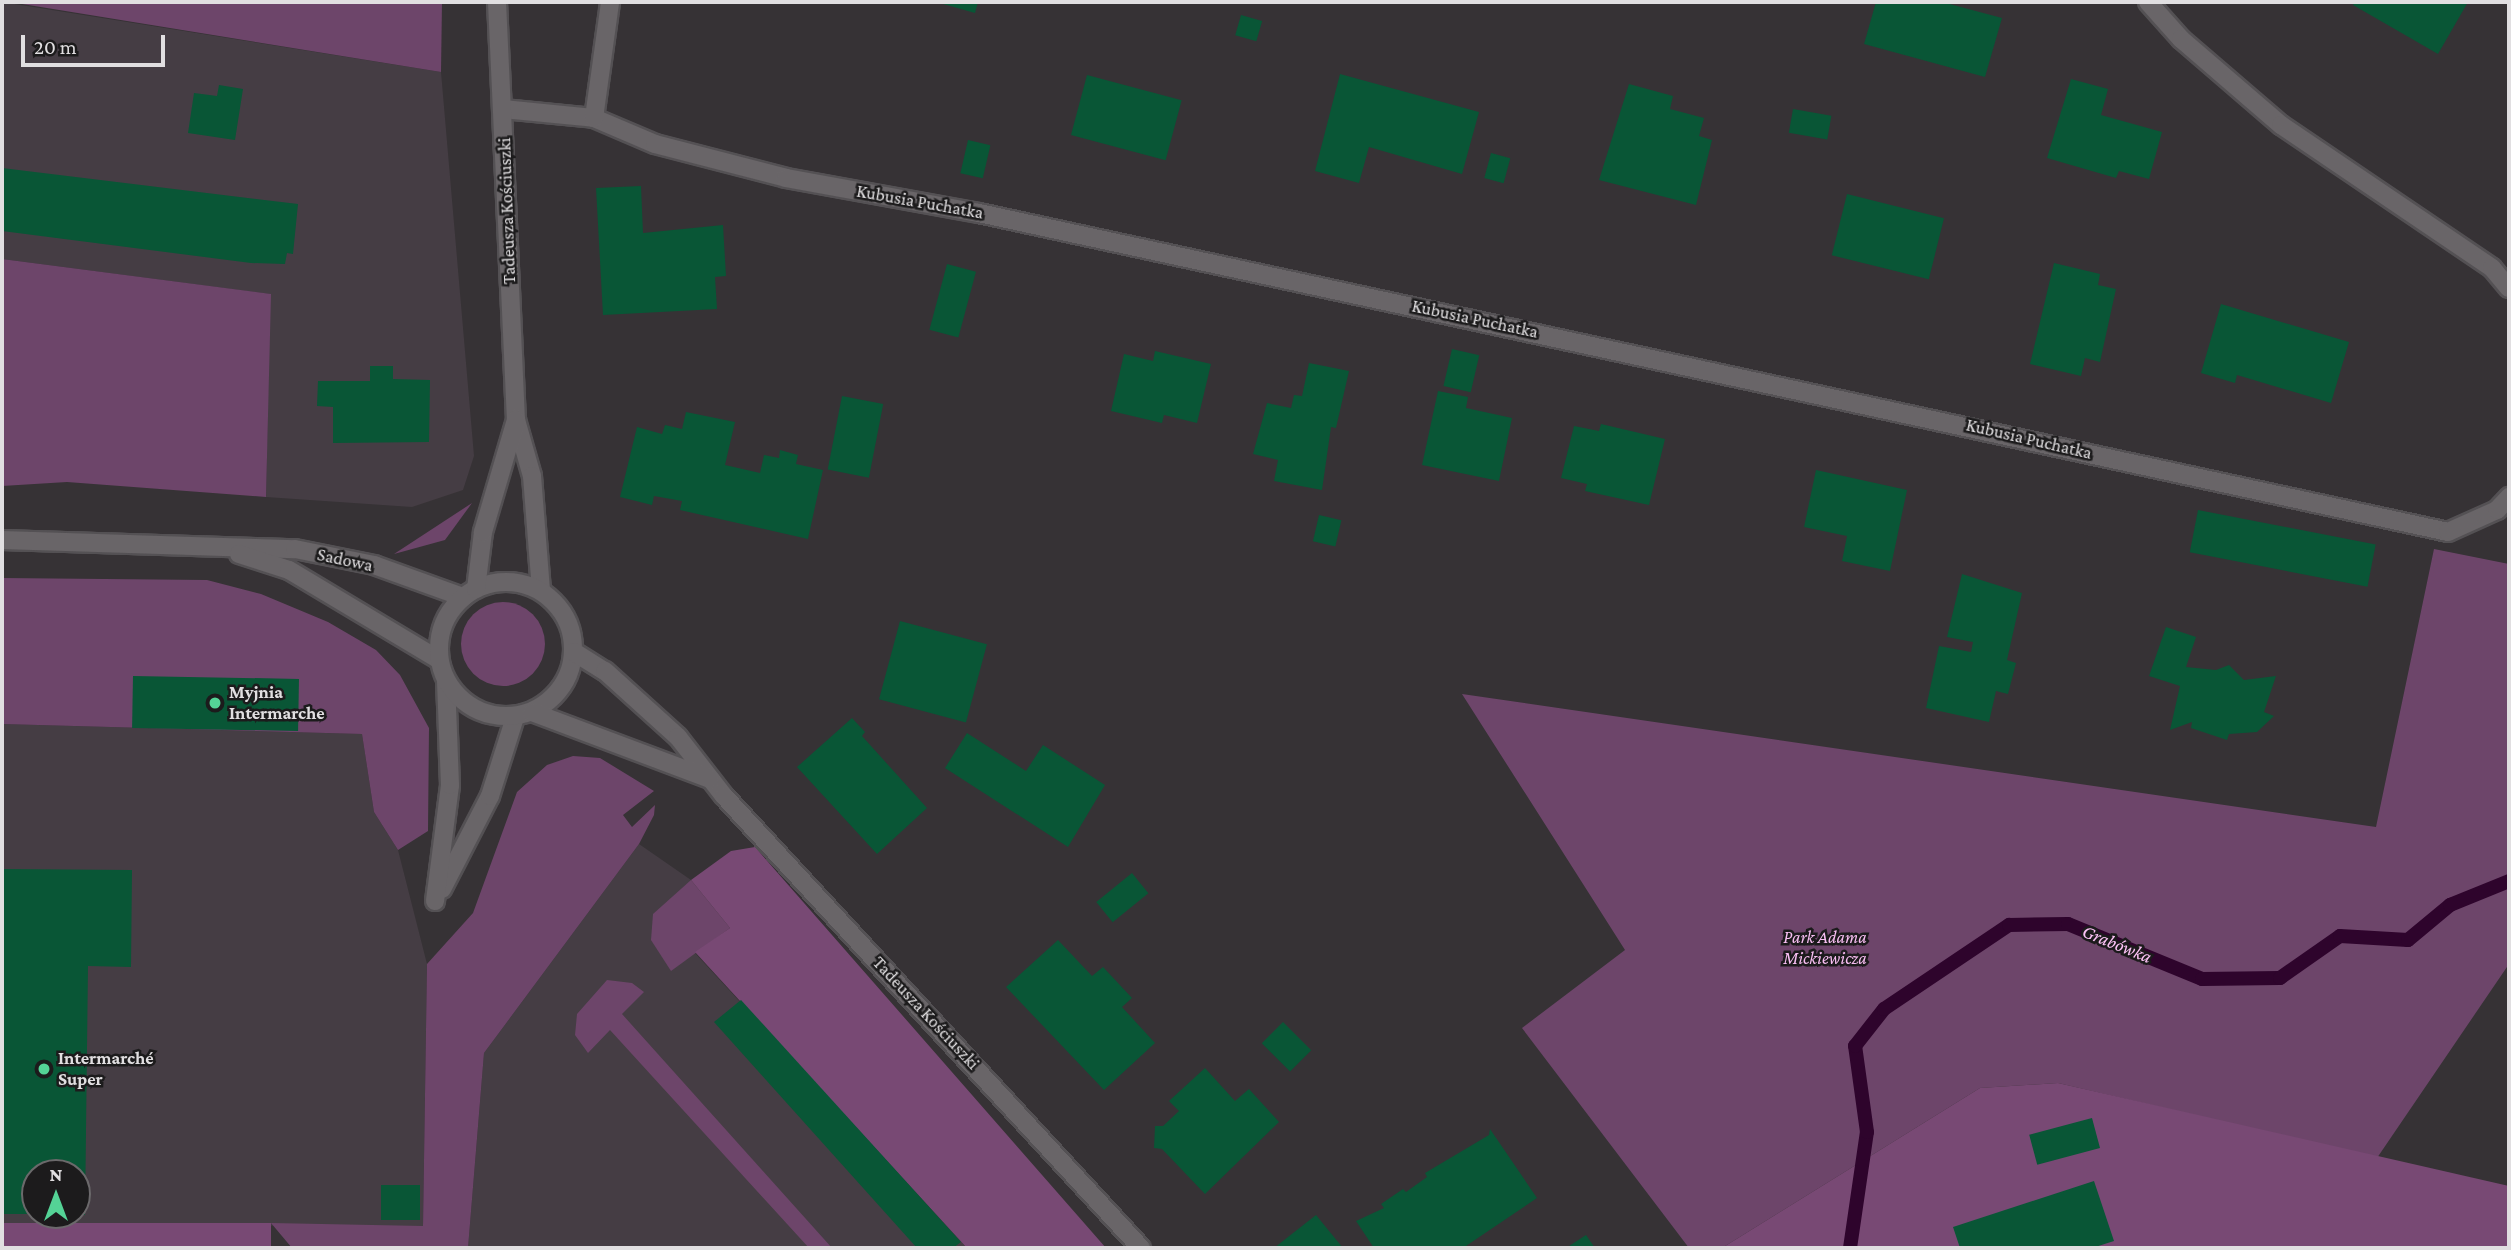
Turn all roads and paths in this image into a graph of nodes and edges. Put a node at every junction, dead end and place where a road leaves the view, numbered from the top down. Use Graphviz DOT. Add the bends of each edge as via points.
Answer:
graph roads {
  1 [pos="497,2"];
  2 [pos="610,2"];
  3 [pos="2148,2"];
  4 [pos="503,108"];
  5 [pos="594,118"];
  6 [pos="2509,288"];
  7 [pos="516,420"];
  8 [pos="2509,497"];
  9 [pos="2,540"];
  10 [pos="222,549"];
  11 [pos="541,591"];
  12 [pos="470,593"];
  13 [pos="574,653"];
  14 [pos="438,659"];
  15 [pos="446,681"];
  16 [pos="524,715"];
  17 [pos="710,779"];
  18 [pos="1141,1248"];
  1 -- 4 [label="street, Tadeusza Kościuszki"];
  2 -- 5 [label="street"];
  3 -- 6 [label="street" via="2181,38 2281,125 2484,262"];
  4 -- 5 [label="street, Kubusia Puchatka"];
  4 -- 7 [label="street, Tadeusza Kościuszki"];
  5 -- 8 [label="street, Kubusia Puchatka" via="655,144 786,178 979,213 2448,532 2497,510"];
  7 -- 11 [label="street, Tadeusza Kościuszki" via="532,476"];
  7 -- 12 [label="street, Tadeusza Kościuszki"];
  9 -- 10 [label="street, Sadowa"];
  10 -- 12 [label="street, Sadowa" via="295,549 374,565"];
  10 -- 14 [label="street, Sadowa" via="289,570"];
  11 -- 12 [label="street" via="509,582"];
  11 -- 13 [label="street" via="565,618"];
  12 -- 14 [label="street" via="444,625"];
  13 -- 16 [label="street" via="561,688"];
  13 -- 17 [label="street, Tadeusza Kościuszki" via="605,671 641,702 678,737"];
  14 -- 15 [label="street"];
  15 -- 16 [label="street" via="475,710"];
  15 -- 16 [label="street" via="450,785 435,901 490,796"];
  16 -- 17 [label="street, Tadeusza Kościuszki"];
  17 -- 18 [label="street, Tadeusza Kościuszki"];
}
